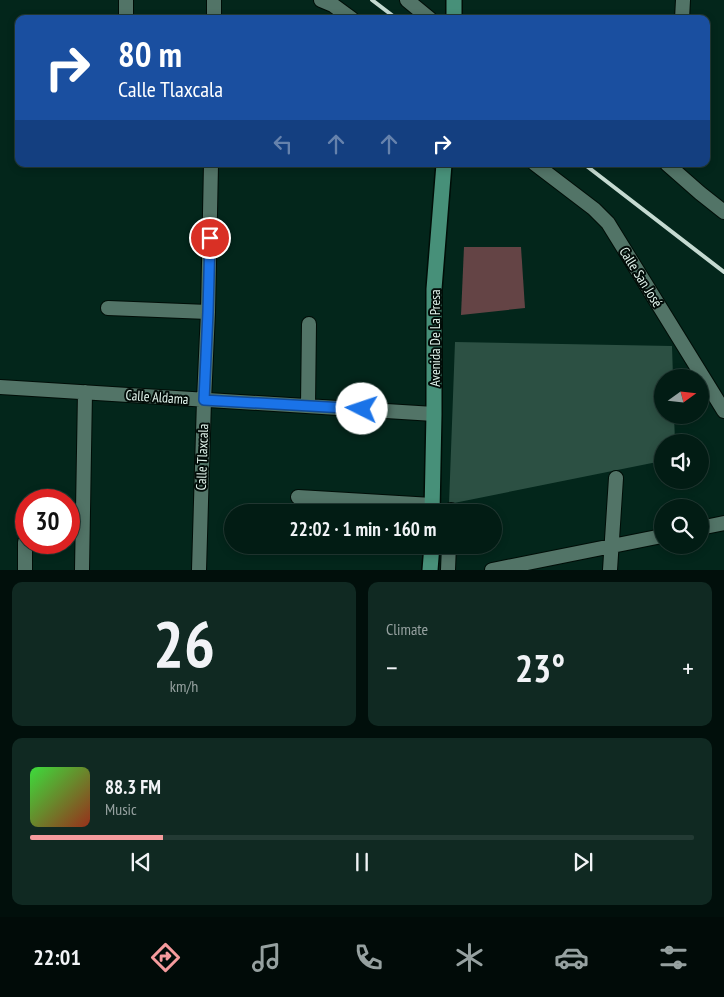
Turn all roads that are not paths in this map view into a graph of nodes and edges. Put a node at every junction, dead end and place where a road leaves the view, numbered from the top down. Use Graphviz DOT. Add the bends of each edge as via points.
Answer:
graph roads {
  1 [pos="126,0"];
  2 [pos="214,0"];
  3 [pos="321,0"];
  4 [pos="407,0"];
  5 [pos="454,0"];
  6 [pos="683,0"];
  7 [pos="126,15"];
  8 [pos="214,15"];
  9 [pos="347,15"];
  10 [pos="425,15"];
  11 [pos="454,15"];
  12 [pos="682,15"];
  13 [pos="211,167"];
  14 [pos="444,167"];
  15 [pos="539,167"];
  16 [pos="670,167"];
  17 [pos="724,212"];
  18 [pos="108,308"];
  19 [pos="208,312"];
  20 [pos="309,324"];
  21 [pos="0,387"];
  22 [pos="85,392"];
  23 [pos="204,400"];
  24 [pos="308,406"];
  25 [pos="724,411"];
  26 [pos="434,414"];
  27 [pos="616,478"];
  28 [pos="298,497"];
  29 [pos="376,504"];
  30 [pos="432,504"];
  31 [pos="724,524"];
  32 [pos="709,526"];
  33 [pos="654,538"];
  34 [pos="611,547"];
  35 [pos="25,554"];
  36 [pos="431,554"];
  37 [pos="449,554"];
  38 [pos="25,570"];
  39 [pos="82,570"];
  40 [pos="199,570"];
  41 [pos="430,570"];
  42 [pos="448,570"];
  43 [pos="492,570"];
  44 [pos="610,570"];
  1 -- 7 [label="street"];
  2 -- 8 [label="street"];
  3 -- 9 [label="street"];
  4 -- 10 [label="street"];
  5 -- 11 [label="street"];
  6 -- 12 [label="street"];
  13 -- 19 [label="street, Calle Tlaxcala"];
  14 -- 26 [label="street, Avenida De La Presa" via="434,289"];
  15 -- 25 [label="street, Calle San José" via="608,223"];
  16 -- 17 [label="street"];
  18 -- 19 [label="street"];
  19 -- 23 [label="street, Calle Tlaxcala"];
  20 -- 24 [label="street"];
  21 -- 22 [label="street, Calle Aldama"];
  22 -- 23 [label="street, Calle Aldama"];
  22 -- 39 [label="street"];
  23 -- 24 [label="street, Calle Aldama"];
  23 -- 40 [label="street, Calle Tlaxcala"];
  24 -- 26 [label="street, Calle Aldama"];
  26 -- 30 [label="street, Avenida De La Presa"];
  27 -- 34 [label="street"];
  28 -- 29 [label="street"];
  31 -- 32 [label="street"];
  33 -- 34 [label="street"];
  34 -- 43 [label="street"];
  34 -- 44 [label="street"];
  35 -- 38 [label="street"];
  36 -- 41 [label="street"];
  37 -- 42 [label="street"];
}
